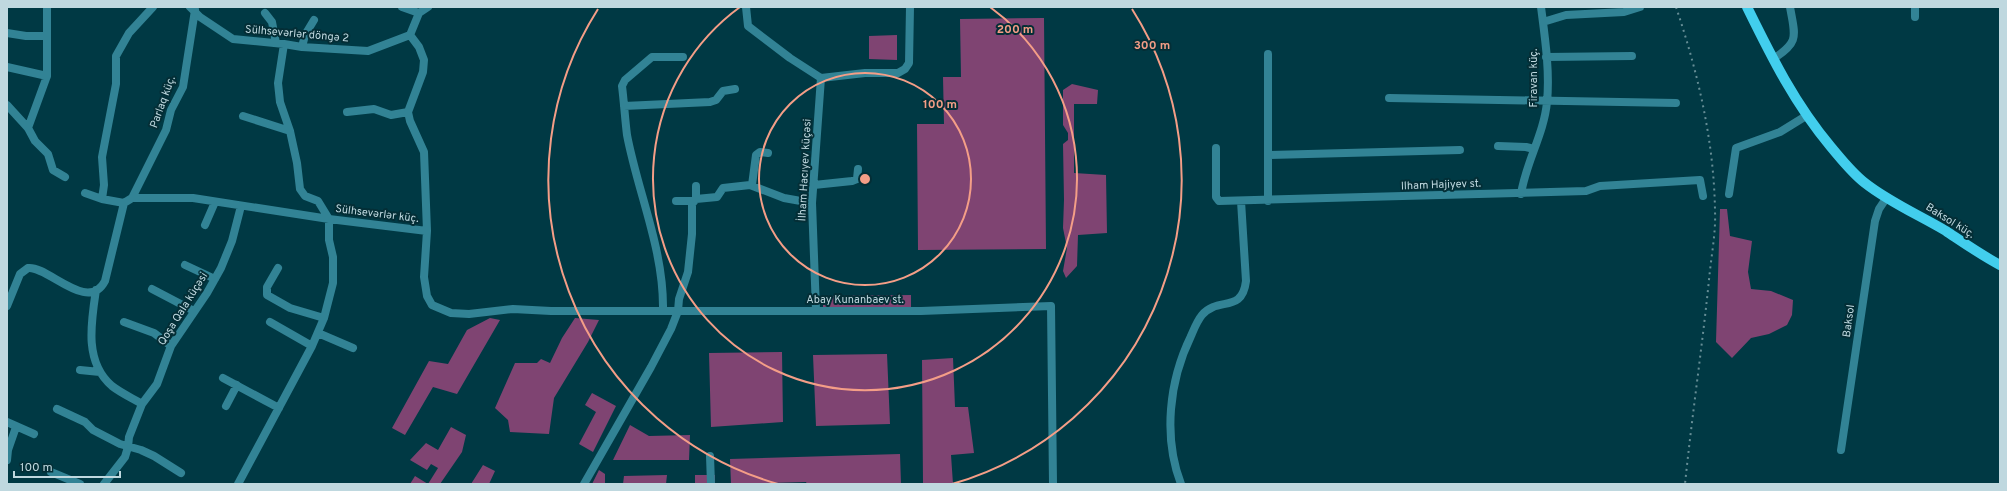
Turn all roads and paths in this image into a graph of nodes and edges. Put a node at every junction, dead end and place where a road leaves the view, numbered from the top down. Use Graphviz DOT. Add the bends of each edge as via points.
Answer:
graph roads {
  1 [pos="47,7"];
  2 [pos="153,7"];
  3 [pos="402,7"];
  4 [pos="428,7"];
  5 [pos="746,7"];
  6 [pos="910,7"];
  7 [pos="1541,7"];
  8 [pos="1640,7"];
  9 [pos="1747,7"];
  10 [pos="1790,7"];
  11 [pos="1915,7"];
  12 [pos="193,9"];
  13 [pos="1593,10"];
  14 [pos="265,13"];
  15 [pos="419,13"];
  16 [pos="1915,17"];
  17 [pos="314,20"];
  18 [pos="1543,22"];
  19 [pos="7,33"];
  20 [pos="410,35"];
  21 [pos="47,36"];
  22 [pos="280,43"];
  23 [pos="302,47"];
  24 [pos="1268,54"];
  25 [pos="1632,56"];
  26 [pos="683,57"];
  27 [pos="1546,57"];
  28 [pos="1772,59"];
  29 [pos="7,67"];
  30 [pos="47,76"];
  31 [pos="821,78"];
  32 [pos="735,89"];
  33 [pos="1390,98"];
  34 [pos="1547,102"];
  35 [pos="1676,103"];
  36 [pos="7,105"];
  37 [pos="624,106"];
  38 [pos="347,112"];
  39 [pos="408,112"];
  40 [pos="243,116"];
  41 [pos="1806,116"];
  42 [pos="28,128"];
  43 [pos="290,131"];
  44 [pos="1498,146"];
  45 [pos="1216,148"];
  46 [pos="1534,149"];
  47 [pos="1460,150"];
  48 [pos="768,153"];
  49 [pos="1269,155"];
  50 [pos="858,169"];
  51 [pos="65,177"];
  52 [pos="752,185"];
  53 [pos="814,185"];
  54 [pos="696,186"];
  55 [pos="86,193"];
  56 [pos="1522,194"];
  57 [pos="1728,194"];
  58 [pos="1703,196"];
  59 [pos="1887,197"];
  60 [pos="132,198"];
  61 [pos="102,200"];
  62 [pos="695,200"];
  63 [pos="676,201"];
  64 [pos="1241,201"];
  65 [pos="1268,201"];
  66 [pos="215,202"];
  67 [pos="124,203"];
  68 [pos="812,203"];
  69 [pos="241,206"];
  70 [pos="329,219"];
  71 [pos="205,225"];
  72 [pos="427,231"];
  73 [pos="185,265"];
  74 [pos="2000,265"];
  75 [pos="278,268"];
  76 [pos="215,279"];
  77 [pos="152,289"];
  78 [pos="96,290"];
  79 [pos="7,306"];
  80 [pos="663,310"];
  81 [pos="816,310"];
  82 [pos="678,311"];
  83 [pos="194,312"];
  84 [pos="324,318"];
  85 [pos="124,322"];
  86 [pos="270,322"];
  87 [pos="318,333"];
  88 [pos="171,346"];
  89 [pos="312,346"];
  90 [pos="353,348"];
  91 [pos="80,370"];
  92 [pos="100,372"];
  93 [pos="223,378"];
  94 [pos="237,385"];
  95 [pos="142,404"];
  96 [pos="226,406"];
  97 [pos="279,408"];
  98 [pos="57,409"];
  99 [pos="7,422"];
  100 [pos="16,427"];
  101 [pos="34,434"];
  102 [pos="128,447"];
  103 [pos="1841,450"];
  104 [pos="710,456"];
  105 [pos="7,460"];
  106 [pos="51,472"];
  107 [pos="181,473"];
  108 [pos="80,484"];
  109 [pos="104,484"];
  110 [pos="238,484"];
  111 [pos="584,484"];
  112 [pos="711,484"];
  113 [pos="1053,484"];
  114 [pos="1181,484"];
  1 -- 21 [label="street"];
  2 -- 61 [label="street" via="129,33 116,56 116,84 102,157"];
  3 -- 15 [label="street"];
  4 -- 15 [label="street"];
  5 -- 31 [label="street" via="748,26"];
  6 -- 31 [label="street" via="909,63 905,69 898,73 865,73"];
  7 -- 18 [label="street, Firavan küç."];
  8 -- 13 [label="street" via="1624,12"];
  9 -- 28 [label="main road, Baksol küç."];
  10 -- 28 [label="street" via="1793,42 1785,52"];
  11 -- 16 [label="street"];
  12 -- 22 [label="street, Sülhsevərlər döngə 2" via="200,18 233,39"];
  12 -- 60 [label="street, Parlaq küç." via="183,87 170,110 166,130"];
  13 -- 18 [label="street"];
  14 -- 22 [label="street" via="272,22"];
  15 -- 20 [label="street"];
  17 -- 23 [label="street"];
  18 -- 27 [label="street, Firavan küç."];
  19 -- 21 [label="street"];
  20 -- 23 [label="street, Sülhsevərlər döngə 2" via="368,51"];
  20 -- 39 [label="street" via="424,60 423,72"];
  21 -- 30 [label="street"];
  22 -- 23 [label="street, Sülhsevərlər döngə 2"];
  22 -- 43 [label="street" via="280,102"];
  24 -- 49 [label="street"];
  25 -- 27 [label="street"];
  26 -- 37 [label="street" via="652,57 625,80 622,86"];
  27 -- 34 [label="street, Firavan küç."];
  28 -- 41 [label="main road, Baksol küç."];
  29 -- 30 [label="street"];
  30 -- 42 [label="street"];
  31 -- 53 [label="street, İlham Hacıyev küçəsi"];
  32 -- 37 [label="street" via="723,91 716,100 710,102"];
  33 -- 34 [label="street"];
  34 -- 35 [label="street"];
  34 -- 46 [label="street, Firavan küç."];
  36 -- 42 [label="street"];
  37 -- 80 [label="street" via="627,134 658,260"];
  38 -- 39 [label="street" via="374,109 391,115"];
  39 -- 72 [label="street" via="424,152"];
  40 -- 43 [label="street"];
  41 -- 57 [label="street" via="1780,132 1736,148"];
  41 -- 59 [label="main road, Baksol küç." via="1857,177"];
  42 -- 51 [label="street" via="48,154 53,170"];
  43 -- 70 [label="street" via="300,189 305,196 318,201"];
  44 -- 46 [label="street"];
  45 -- 64 [label="street, Ilham Hajiyev st." via="1216,197 1219,201"];
  46 -- 56 [label="street, Firavan küç." via="1524,177"];
  47 -- 49 [label="street"];
  48 -- 52 [label="street" via="760,152 756,155"];
  49 -- 65 [label="street"];
  50 -- 53 [label="street" via="857,179 852,181"];
  52 -- 62 [label="street" via="723,188 717,197"];
  52 -- 68 [label="street" via="784,198"];
  53 -- 68 [label="street, İlham Hacıyev küçəsi"];
  54 -- 62 [label="street"];
  55 -- 61 [label="street"];
  56 -- 58 [label="street, Ilham Hajiyev st." via="1586,191 1600,186 1700,180"];
  56 -- 65 [label="street, Ilham Hajiyev st."];
  59 -- 74 [label="main road, Baksol küç."];
  59 -- 103 [label="street, Baksol" via="1875,221"];
  60 -- 66 [label="street, Sülhsevərlər küç." via="193,198"];
  60 -- 67 [label="street"];
  61 -- 67 [label="street"];
  62 -- 63 [label="street"];
  62 -- 82 [label="street" via="688,272 679,299"];
  64 -- 65 [label="street, Ilham Hajiyev st."];
  64 -- 114 [label="street" via="1246,281 1244,292 1229,304 1210,308 1203,314 1183,352 1172,393 1172,445 1175,468"];
  66 -- 69 [label="street, Sülhsevərlər küç."];
  66 -- 71 [label="street"];
  67 -- 78 [label="street" via="105,281"];
  68 -- 81 [label="street, İlham Hacıyev küçəsi"];
  69 -- 70 [label="street, Sülhsevərlər küç."];
  69 -- 76 [label="street, Qoşa Qala küçəsi" via="232,241"];
  70 -- 72 [label="street, Sülhsevərlər küç."];
  70 -- 84 [label="street" via="333,283"];
  72 -- 80 [label="street, Sülhsevərlər küç." via="424,277 427,296 432,305 450,313 469,314 513,308 551,311"];
  73 -- 76 [label="street"];
  75 -- 84 [label="street" via="267,287 267,295 290,308"];
  76 -- 83 [label="street, Qoşa Qala küçəsi"];
  77 -- 83 [label="street"];
  78 -- 79 [label="street" via="71,288 38,269 28,268 18,278"];
  78 -- 92 [label="street" via="91,334 93,356"];
  80 -- 82 [label="street, Sülhsevərlər küç."];
  81 -- 82 [label="street, Abay Kunanbaev st."];
  81 -- 113 [label="street, Abay Kunanbaev st." via="921,311 1051,306"];
  82 -- 111 [label="street" via="651,367"];
  83 -- 88 [label="street, Qoşa Qala küçəsi"];
  84 -- 87 [label="street"];
  85 -- 88 [label="street" via="154,333"];
  86 -- 89 [label="street"];
  87 -- 89 [label="street"];
  87 -- 90 [label="street"];
  88 -- 95 [label="street, Qoşa Qala küçəsi" via="157,384"];
  89 -- 97 [label="street"];
  91 -- 92 [label="street"];
  92 -- 95 [label="street" via="113,386"];
  93 -- 94 [label="street"];
  94 -- 96 [label="street"];
  94 -- 97 [label="street"];
  95 -- 102 [label="street, Qoşa Qala küçəsi"];
  97 -- 110 [label="street"];
  98 -- 102 [label="street"];
  99 -- 100 [label="street"];
  100 -- 101 [label="street"];
  100 -- 105 [label="street"];
  102 -- 107 [label="street" via="148,453"];
  102 -- 109 [label="street, Qoşa Qala küçəsi" via="125,457"];
  104 -- 112 [label="street"];
  106 -- 108 [label="street"];
}
